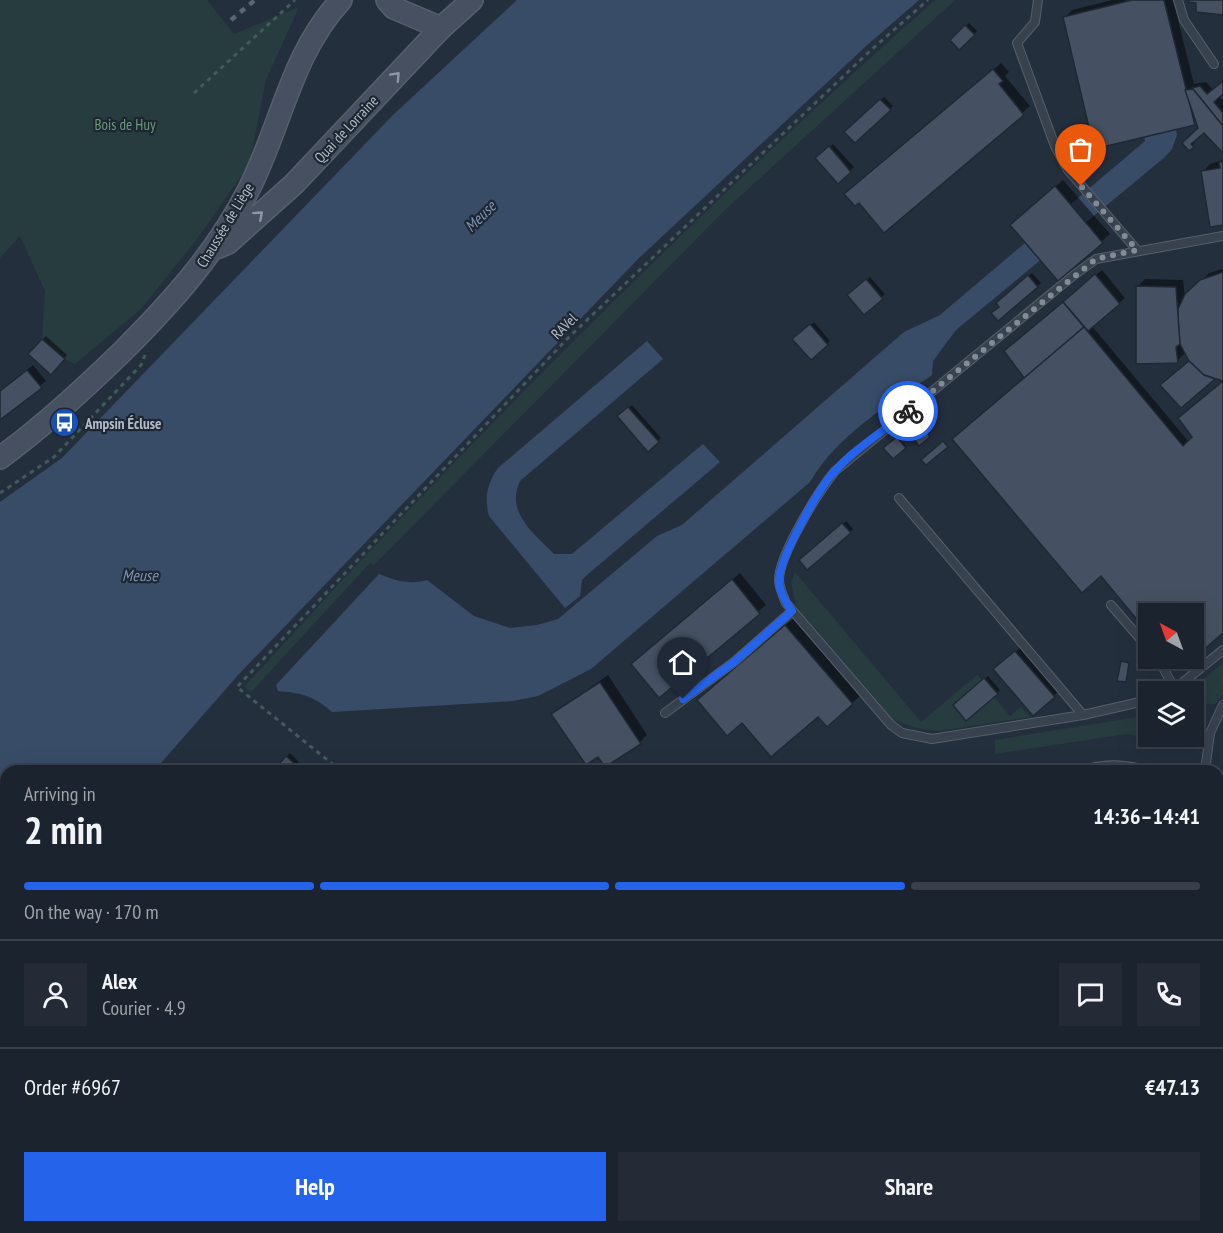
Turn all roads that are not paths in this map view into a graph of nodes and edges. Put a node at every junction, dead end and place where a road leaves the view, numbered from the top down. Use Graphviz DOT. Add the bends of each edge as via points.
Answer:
graph roads {
  1 [pos="341,0"];
  2 [pos="387,0"];
  3 [pos="472,0"];
  4 [pos="1038,0"];
  5 [pos="1178,0"];
  6 [pos="441,28"];
  7 [pos="1214,64"];
  8 [pos="1223,236"];
  9 [pos="213,250"];
  10 [pos="1137,250"];
  11 [pos="0,458"];
  12 [pos="899,498"];
  13 [pos="1111,605"];
  14 [pos="792,611"];
  15 [pos="1138,636"];
  16 [pos="1223,650"];
  17 [pos="1185,681"];
  18 [pos="1138,702"];
  19 [pos="1223,705"];
  20 [pos="664,713"];
  21 [pos="1083,715"];
  22 [pos="1206,765"];
  1 -- 9 [label="main road, Chaussée de Liège" via="299,61 249,190"];
  2 -- 6 [label="main road" via="394,8"];
  3 -- 6 [label="main road, Quai de Lorraine"];
  4 -- 10 [label="lane" via="1035,22 1017,43 1055,146 1068,170"];
  5 -- 7 [label="lane" via="1184,20"];
  9 -- 6 [label="main road, Quai de Lorraine, one-way" via="228,243 294,184"];
  8 -- 10 [label="lane"];
  9 -- 11 [label="main road, Chaussée de Liège" via="161,312 87,386"];
  10 -- 14 [label="lane" via="1096,259 835,471 818,493 782,564 778,582"];
  12 -- 21 [label="lane"];
  13 -- 15 [label="lane"];
  14 -- 20 [label="lane" via="734,662"];
  14 -- 21 [label="lane" via="902,733 932,739"];
  16 -- 17 [label="lane"];
  18 -- 21 [label="lane"];
  19 -- 22 [label="lane" via="1210,733"];
}
